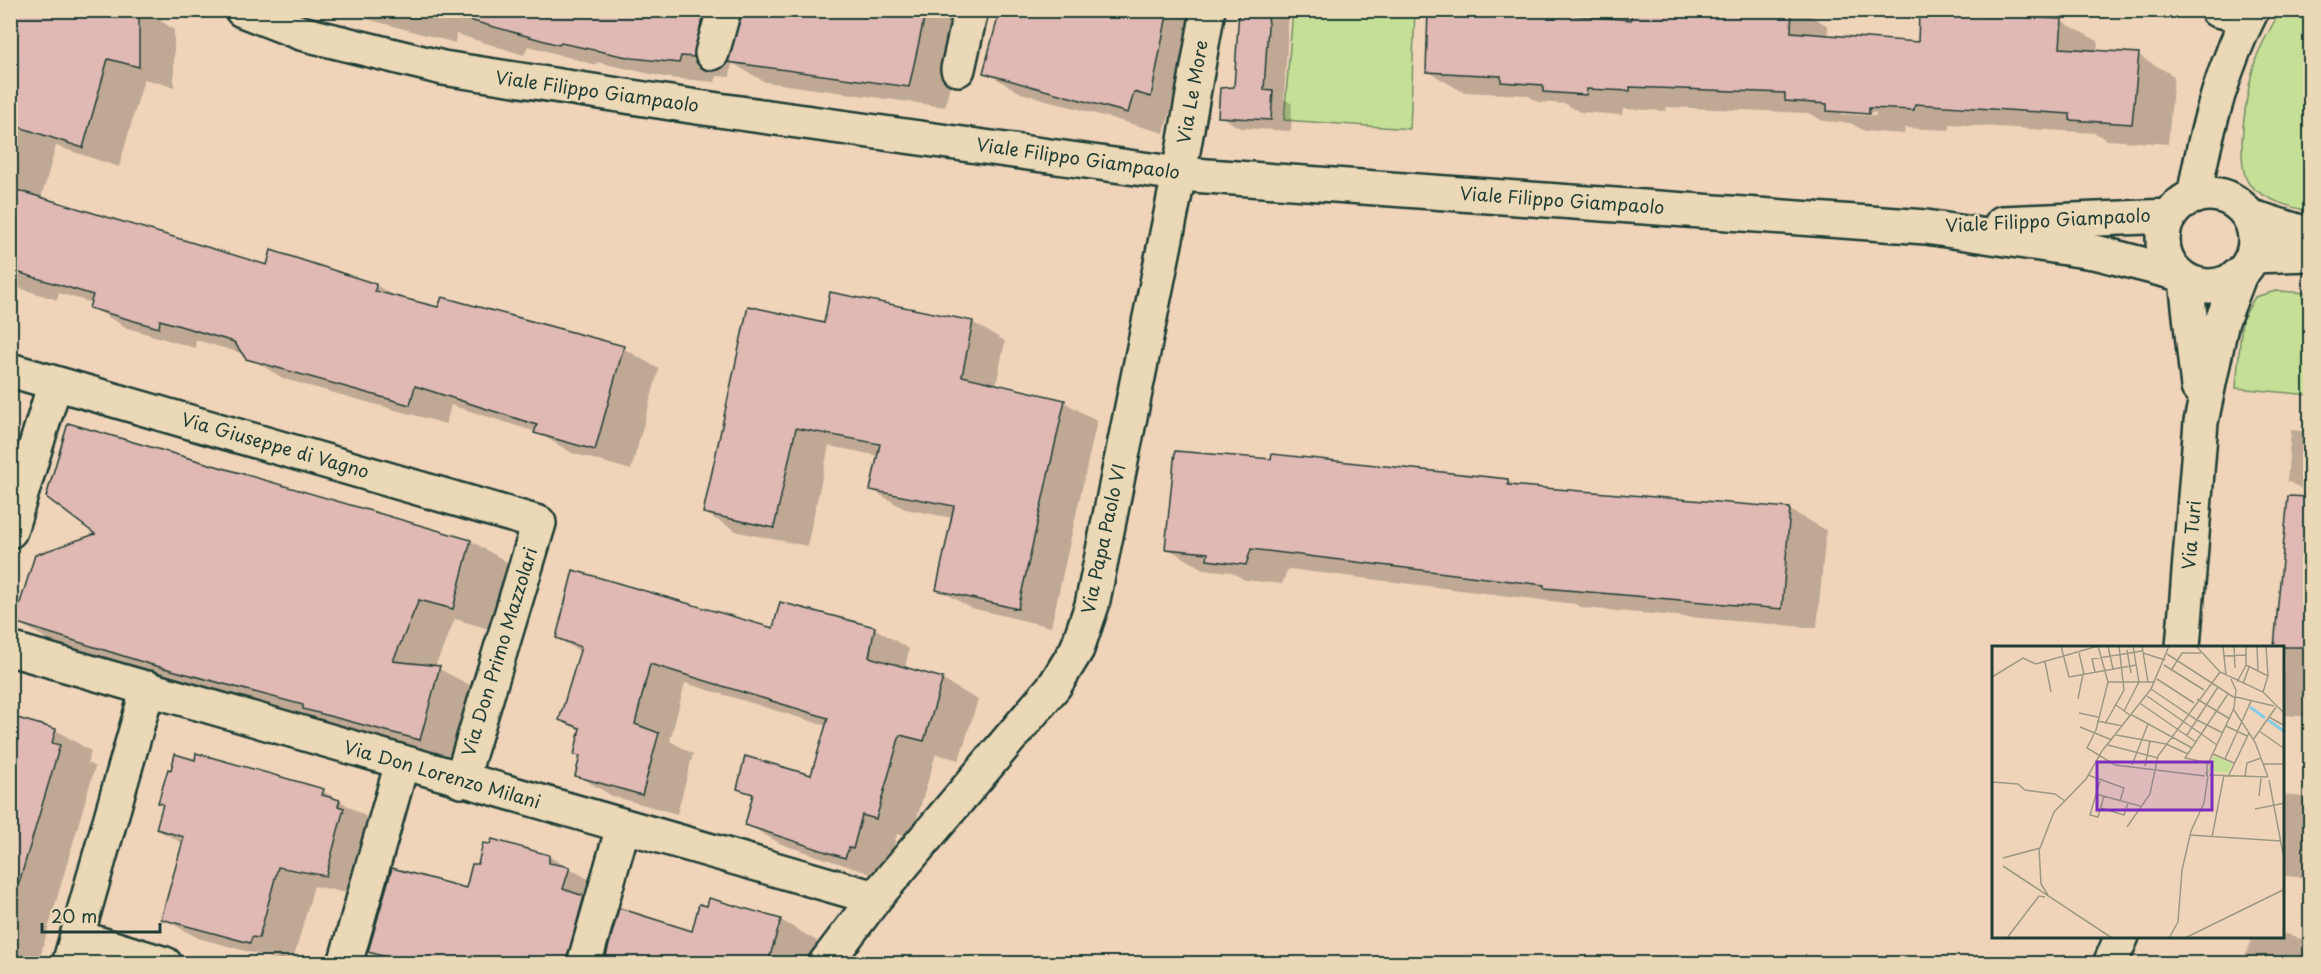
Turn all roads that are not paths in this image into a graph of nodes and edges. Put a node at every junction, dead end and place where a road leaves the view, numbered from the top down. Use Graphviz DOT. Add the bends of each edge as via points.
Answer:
graph roads {
  1 [pos="242,10"];
  2 [pos="724,10"];
  3 [pos="971,10"];
  4 [pos="1208,10"];
  5 [pos="2217,10"];
  6 [pos="2250,14"];
  7 [pos="712,53"];
  8 [pos="958,69"];
  9 [pos="1179,174"];
  10 [pos="2182,206"];
  11 [pos="2249,216"];
  12 [pos="1926,227"];
  13 [pos="2310,235"];
  14 [pos="2310,254"];
  15 [pos="2246,265"];
  16 [pos="2181,276"];
  17 [pos="10,370"];
  18 [pos="55,382"];
  19 [pos="2201,422"];
  20 [pos="538,523"];
  21 [pos="10,531"];
  22 [pos="2182,646"];
  23 [pos="10,650"];
  24 [pos="148,688"];
  25 [pos="402,763"];
  26 [pos="461,781"];
  27 [pos="623,827"];
  28 [pos="874,898"];
  29 [pos="2120,938"];
  30 [pos="73,950"];
  31 [pos="165,963"];
  32 [pos="345,963"];
  33 [pos="584,963"];
  34 [pos="825,963"];
  35 [pos="2110,963"];
  1 -- 9 [label="street, Viale Filippo Giampaolo" via="301,33 443,68"];
  2 -- 7 [label="street"];
  3 -- 8 [label="street"];
  4 -- 9 [label="street, Via Le More"];
  5 -- 6 [label="street"];
  6 -- 10 [label="street" via="2225,72"];
  9 -- 12 [label="street, Viale Filippo Giampaolo"];
  9 -- 28 [label="street, Via Papa Paolo VI" via="1092,605 1077,649 1055,685"];
  10 -- 11 [label="street" via="2221,195"];
  10 -- 12 [label="street, Viale Filippo Giampaolo"];
  10 -- 16 [label="street" via="2163,236 2166,257"];
  11 -- 13 [label="street"];
  11 -- 15 [label="street" via="2256,237"];
  12 -- 16 [label="street, Viale Filippo Giampaolo" via="2099,253"];
  14 -- 15 [label="street"];
  15 -- 16 [label="street" via="2225,283 2208,286"];
  15 -- 19 [label="street" via="2222,321"];
  16 -- 19 [label="street"];
  17 -- 18 [label="street, Via Giuseppe di Vagno"];
  18 -- 20 [label="street, Via Giuseppe di Vagno"];
  18 -- 21 [label="street"];
  19 -- 22 [label="street, Via Turi"];
  20 -- 26 [label="street, Via Don Primo Mazzolari"];
  23 -- 24 [label="street, Via Don Lorenzo Milani"];
  24 -- 25 [label="street, Via Don Lorenzo Milani"];
  24 -- 30 [label="street"];
  25 -- 26 [label="street, Via Don Lorenzo Milani"];
  25 -- 32 [label="street"];
  26 -- 27 [label="street, Via Don Lorenzo Milani"];
  27 -- 28 [label="street, Via Don Lorenzo Milani"];
  27 -- 33 [label="street"];
  28 -- 34 [label="street, Via Papa Paolo VI"];
  29 -- 35 [label="street"];
  30 -- 31 [label="street"];
}
